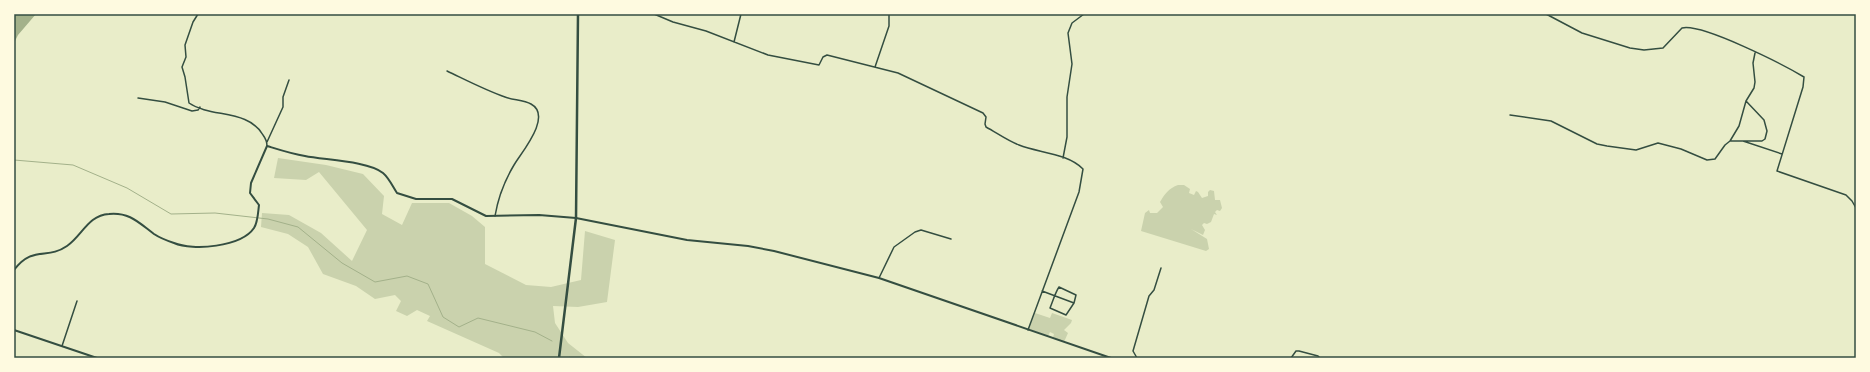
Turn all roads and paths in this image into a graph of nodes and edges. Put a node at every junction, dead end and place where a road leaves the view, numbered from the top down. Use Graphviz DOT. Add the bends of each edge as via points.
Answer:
graph roads {
  1 [pos="198,14"];
  2 [pos="578,14"];
  3 [pos="654,14"];
  4 [pos="741,14"];
  5 [pos="889,14"];
  6 [pos="1084,14"];
  7 [pos="1546,14"];
  8 [pos="734,42"];
  9 [pos="1755,53"];
  10 [pos="875,67"];
  11 [pos="447,71"];
  12 [pos="289,80"];
  13 [pos="138,98"];
  14 [pos="1746,100"];
  15 [pos="200,107"];
  16 [pos="1510,115"];
  17 [pos="1730,141"];
  18 [pos="1743,141"];
  19 [pos="267,142"];
  20 [pos="267,146"];
  21 [pos="1783,154"];
  22 [pos="1063,158"];
  23 [pos="1856,208"];
  24 [pos="495,217"];
  25 [pos="576,218"];
  26 [pos="951,239"];
  27 [pos="1161,268"];
  28 [pos="14,270"];
  29 [pos="879,278"];
  30 [pos="1042,291"];
  31 [pos="1055,296"];
  32 [pos="77,301"];
  33 [pos="1074,303"];
  34 [pos="14,330"];
  35 [pos="1028,330"];
  36 [pos="62,346"];
  37 [pos="97,358"];
  38 [pos="558,358"];
  39 [pos="1111,358"];
  40 [pos="1137,358"];
  41 [pos="1291,358"];
  42 [pos="1320,358"];
  1 -- 15 [label="street" via="185,45 182,67 187,99 191,104"];
  2 -- 25 [label="main road"];
  3 -- 8 [label="street"];
  4 -- 8 [label="street"];
  5 -- 10 [label="street" via="889,26"];
  6 -- 22 [label="street" via="1072,23 1068,33 1072,64"];
  7 -- 9 [label="street" via="1582,33 1637,49 1663,48 1676,33 1686,27 1714,34"];
  8 -- 10 [label="street" via="794,61 820,65 823,57 827,55"];
  9 -- 14 [label="street" via="1755,82"];
  9 -- 21 [label="street" via="1805,78"];
  10 -- 22 [label="street" via="913,79 983,112 986,127 1014,143"];
  11 -- 24 [label="street" via="505,97 534,105 538,112 537,126 525,151 510,172 497,202"];
  12 -- 19 [label="street" via="283,97 283,107"];
  13 -- 15 [label="street" via="165,102 192,111"];
  14 -- 17 [label="street" via="1741,121"];
  14 -- 18 [label="street" via="1764,120 1767,131 1762,141"];
  15 -- 19 [label="street" via="252,122 257,125"];
  16 -- 17 [label="street" via="1551,121 1606,146 1636,150 1658,143 1707,160 1715,159"];
  17 -- 18 [label="street"];
  18 -- 21 [label="street"];
  19 -- 20 [label="street"];
  20 -- 24 [label="street" via="286,153 333,159 372,168 382,172 400,195 416,199 452,200 482,215"];
  20 -- 28 [label="street" via="251,183 250,192 259,205 256,223 249,233 219,245 185,246 154,234 135,218 108,214 92,219 72,243 64,248 26,257"];
  21 -- 23 [label="street" via="1777,168 1779,172 1846,195"];
  22 -- 30 [label="street" via="1079,164 1084,175"];
  24 -- 25 [label="street" via="539,215"];
  25 -- 29 [label="street" via="687,240 774,251"];
  25 -- 38 [label="main road"];
  26 -- 29 [label="street" via="921,230 915,232 894,247"];
  27 -- 40 [label="street" via="1154,290 1149,296 1133,350"];
  29 -- 35 [label="street"];
  30 -- 31 [label="street"];
  30 -- 35 [label="street"];
  31 -- 33 [label="street"];
  31 -- 33 [label="street" via="1059,287 1076,295"];
  31 -- 33 [label="street" via="1051,310 1066,316"];
  32 -- 36 [label="street"];
  34 -- 36 [label="street"];
  35 -- 39 [label="street"];
  36 -- 37 [label="street"];
  41 -- 42 [label="street" via="1296,351"];
}
